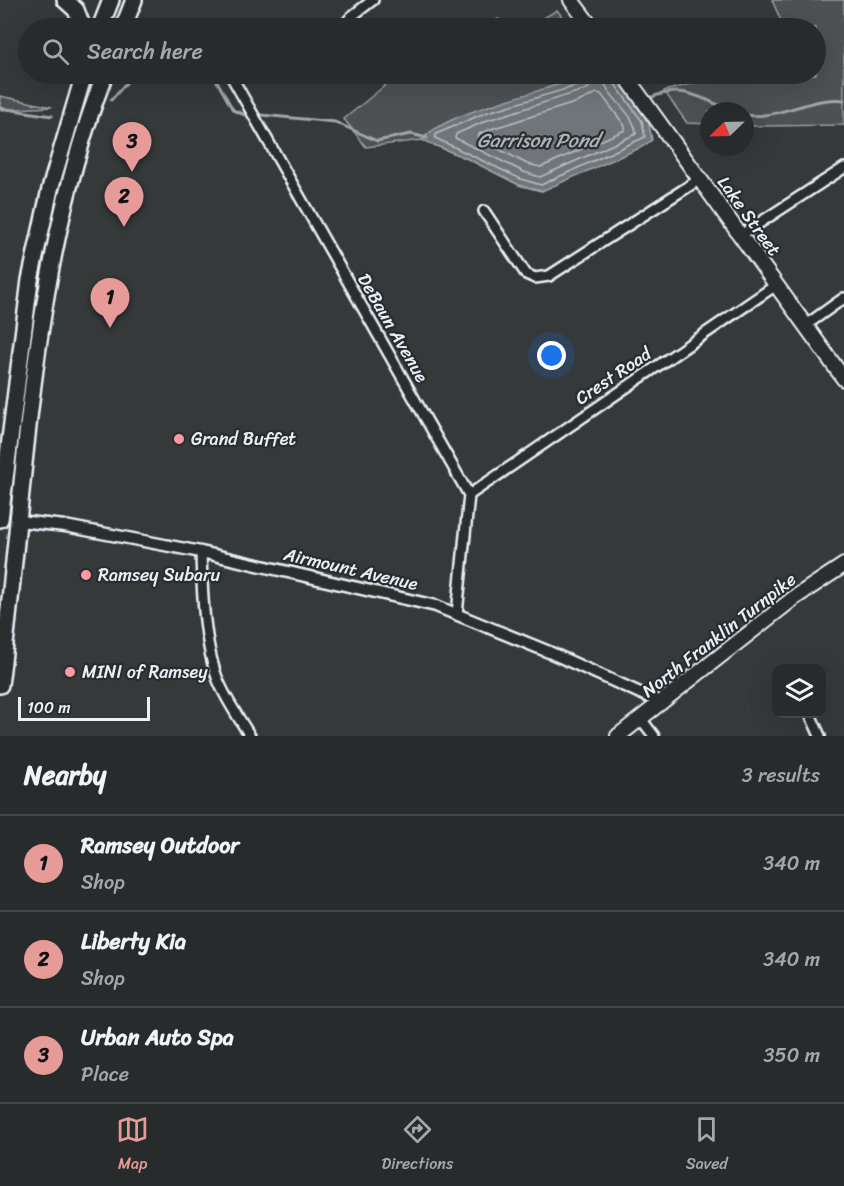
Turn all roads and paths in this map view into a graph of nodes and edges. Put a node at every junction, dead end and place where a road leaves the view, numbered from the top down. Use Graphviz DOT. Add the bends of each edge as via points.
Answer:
graph roads {
  1 [pos="65,0"];
  2 [pos="111,0"];
  3 [pos="134,0"];
  4 [pos="373,0"];
  5 [pos="575,2"];
  6 [pos="79,18"];
  7 [pos="103,18"];
  8 [pos="127,18"];
  9 [pos="350,18"];
  10 [pos="585,18"];
  11 [pos="78,84"];
  12 [pos="102,84"];
  13 [pos="236,84"];
  14 [pos="631,84"];
  15 [pos="844,168"];
  16 [pos="700,178"];
  17 [pos="484,211"];
  18 [pos="741,235"];
  19 [pos="776,285"];
  20 [pos="844,298"];
  21 [pos="806,325"];
  22 [pos="844,379"];
  23 [pos="2,494"];
  24 [pos="469,495"];
  25 [pos="0,519"];
  26 [pos="19,521"];
  27 [pos="201,552"];
  28 [pos="844,565"];
  29 [pos="457,614"];
  30 [pos="0,685"];
  31 [pos="660,702"];
  32 [pos="641,718"];
  33 [pos="812,718"];
  34 [pos="250,736"];
  35 [pos="618,736"];
  36 [pos="654,736"];
  37 [pos="820,736"];
  1 -- 6 [label="highway"];
  2 -- 7 [label="highway"];
  3 -- 8 [label="highway"];
  4 -- 9 [label="street"];
  5 -- 10 [label="main road"];
  11 -- 23 [label="highway" via="30,280"];
  12 -- 26 [label="highway" via="70,188 50,278"];
  13 -- 24 [label="street, DeBaun Avenue"];
  14 -- 16 [label="main road, Lake Street"];
  15 -- 18 [label="street"];
  16 -- 17 [label="street" via="542,278 526,274"];
  16 -- 18 [label="main road, Lake Street"];
  18 -- 19 [label="main road, Lake Street"];
  19 -- 21 [label="main road, Lake Street"];
  19 -- 24 [label="street, Crest Road"];
  20 -- 21 [label="street"];
  21 -- 22 [label="main road, Lake Street"];
  23 -- 25 [label="highway"];
  24 -- 29 [label="street"];
  26 -- 27 [label="street, Airmount Avenue"];
  26 -- 30 [label="highway"];
  27 -- 29 [label="street, Airmount Avenue"];
  27 -- 34 [label="street" via="212,661 224,694"];
  28 -- 31 [label="main road, North Franklin Turnpike" via="794,598"];
  29 -- 31 [label="street, Airmount Avenue"];
  31 -- 32 [label="main road, North Franklin Turnpike"];
  32 -- 35 [label="main road, North Franklin Turnpike"];
  32 -- 36 [label="street"];
  33 -- 37 [label="street"];
}
